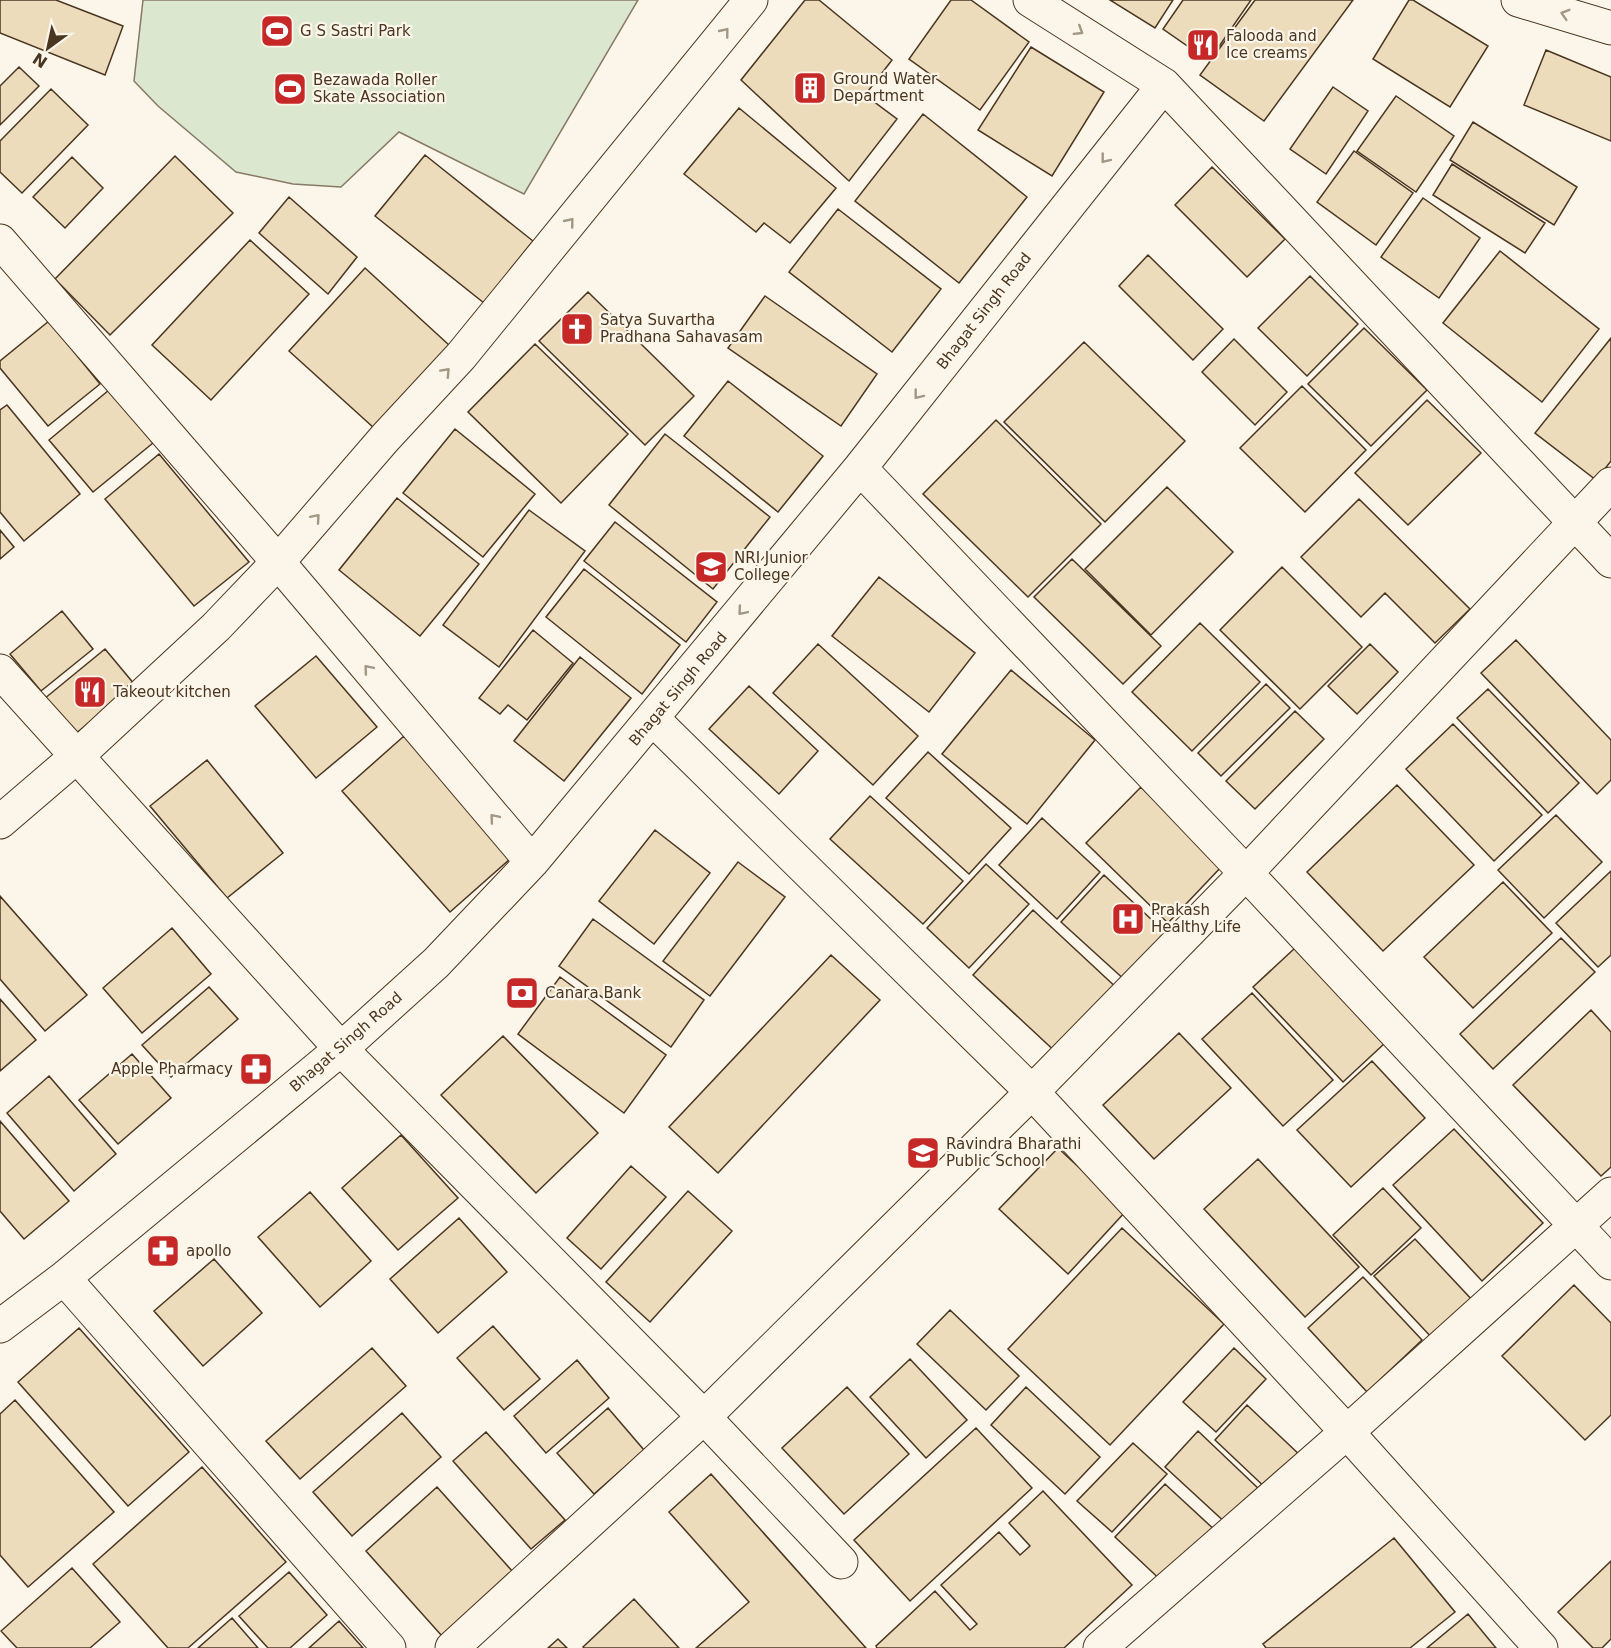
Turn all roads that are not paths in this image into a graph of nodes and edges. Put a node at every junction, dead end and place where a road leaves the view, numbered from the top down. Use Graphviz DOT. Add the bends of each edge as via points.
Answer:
graph roads {
  1 [pos="751,0"];
  2 [pos="1030,0"];
  3 [pos="1518,0"];
  4 [pos="1611,28"];
  5 [pos="1164,85"];
  6 [pos="6,261"];
  7 [pos="860,468"];
  8 [pos="1611,484"];
  9 [pos="1575,523"];
  10 [pos="1611,561"];
  11 [pos="278,562"];
  12 [pos="0,671"];
  13 [pos="653,719"];
  14 [pos="78,756"];
  15 [pos="0,822"];
  16 [pos="532,862"];
  17 [pos="1246,873"];
  18 [pos="341,1048"];
  19 [pos="1032,1092"];
  20 [pos="1611,1194"];
  21 [pos="1577,1225"];
  22 [pos="1611,1263"];
  23 [pos="64,1278"];
  24 [pos="0,1326"];
  25 [pos="704,1417"];
  26 [pos="1347,1432"];
  27 [pos="841,1562"];
  28 [pos="389,1648"];
  29 [pos="452,1648"];
  30 [pos="1100,1648"];
  31 [pos="1541,1648"];
  11 -- 1 [label="street, one-way" via="461,356"];
  2 -- 5 [label="street, one-way"];
  4 -- 3 [label="street, one-way"];
  5 -- 7 [label="street, Bhagat Singh Road, one-way"];
  5 -- 9 [label="street"];
  6 -- 11 [label="street"];
  7 -- 13 [label="street, Bhagat Singh Road, one-way"];
  7 -- 17 [label="street"];
  8 -- 9 [label="street"];
  9 -- 10 [label="street"];
  9 -- 17 [label="street"];
  11 -- 14 [label="street" via="216,627"];
  16 -- 11 [label="street, one-way"];
  12 -- 14 [label="street"];
  13 -- 16 [label="street, Bhagat Singh Road"];
  13 -- 19 [label="street"];
  14 -- 15 [label="street"];
  14 -- 18 [label="street"];
  16 -- 18 [label="street, Bhagat Singh Road" via="436,963"];
  17 -- 19 [label="street"];
  17 -- 21 [label="street"];
  18 -- 23 [label="street, Bhagat Singh Road"];
  18 -- 25 [label="street"];
  19 -- 25 [label="street"];
  19 -- 26 [label="street"];
  20 -- 21 [label="street"];
  21 -- 22 [label="street"];
  21 -- 26 [label="street"];
  23 -- 24 [label="street, Bhagat Singh Road"];
  23 -- 28 [label="street"];
  25 -- 27 [label="street"];
  25 -- 29 [label="street"];
  26 -- 30 [label="street"];
  26 -- 31 [label="street"];
}
